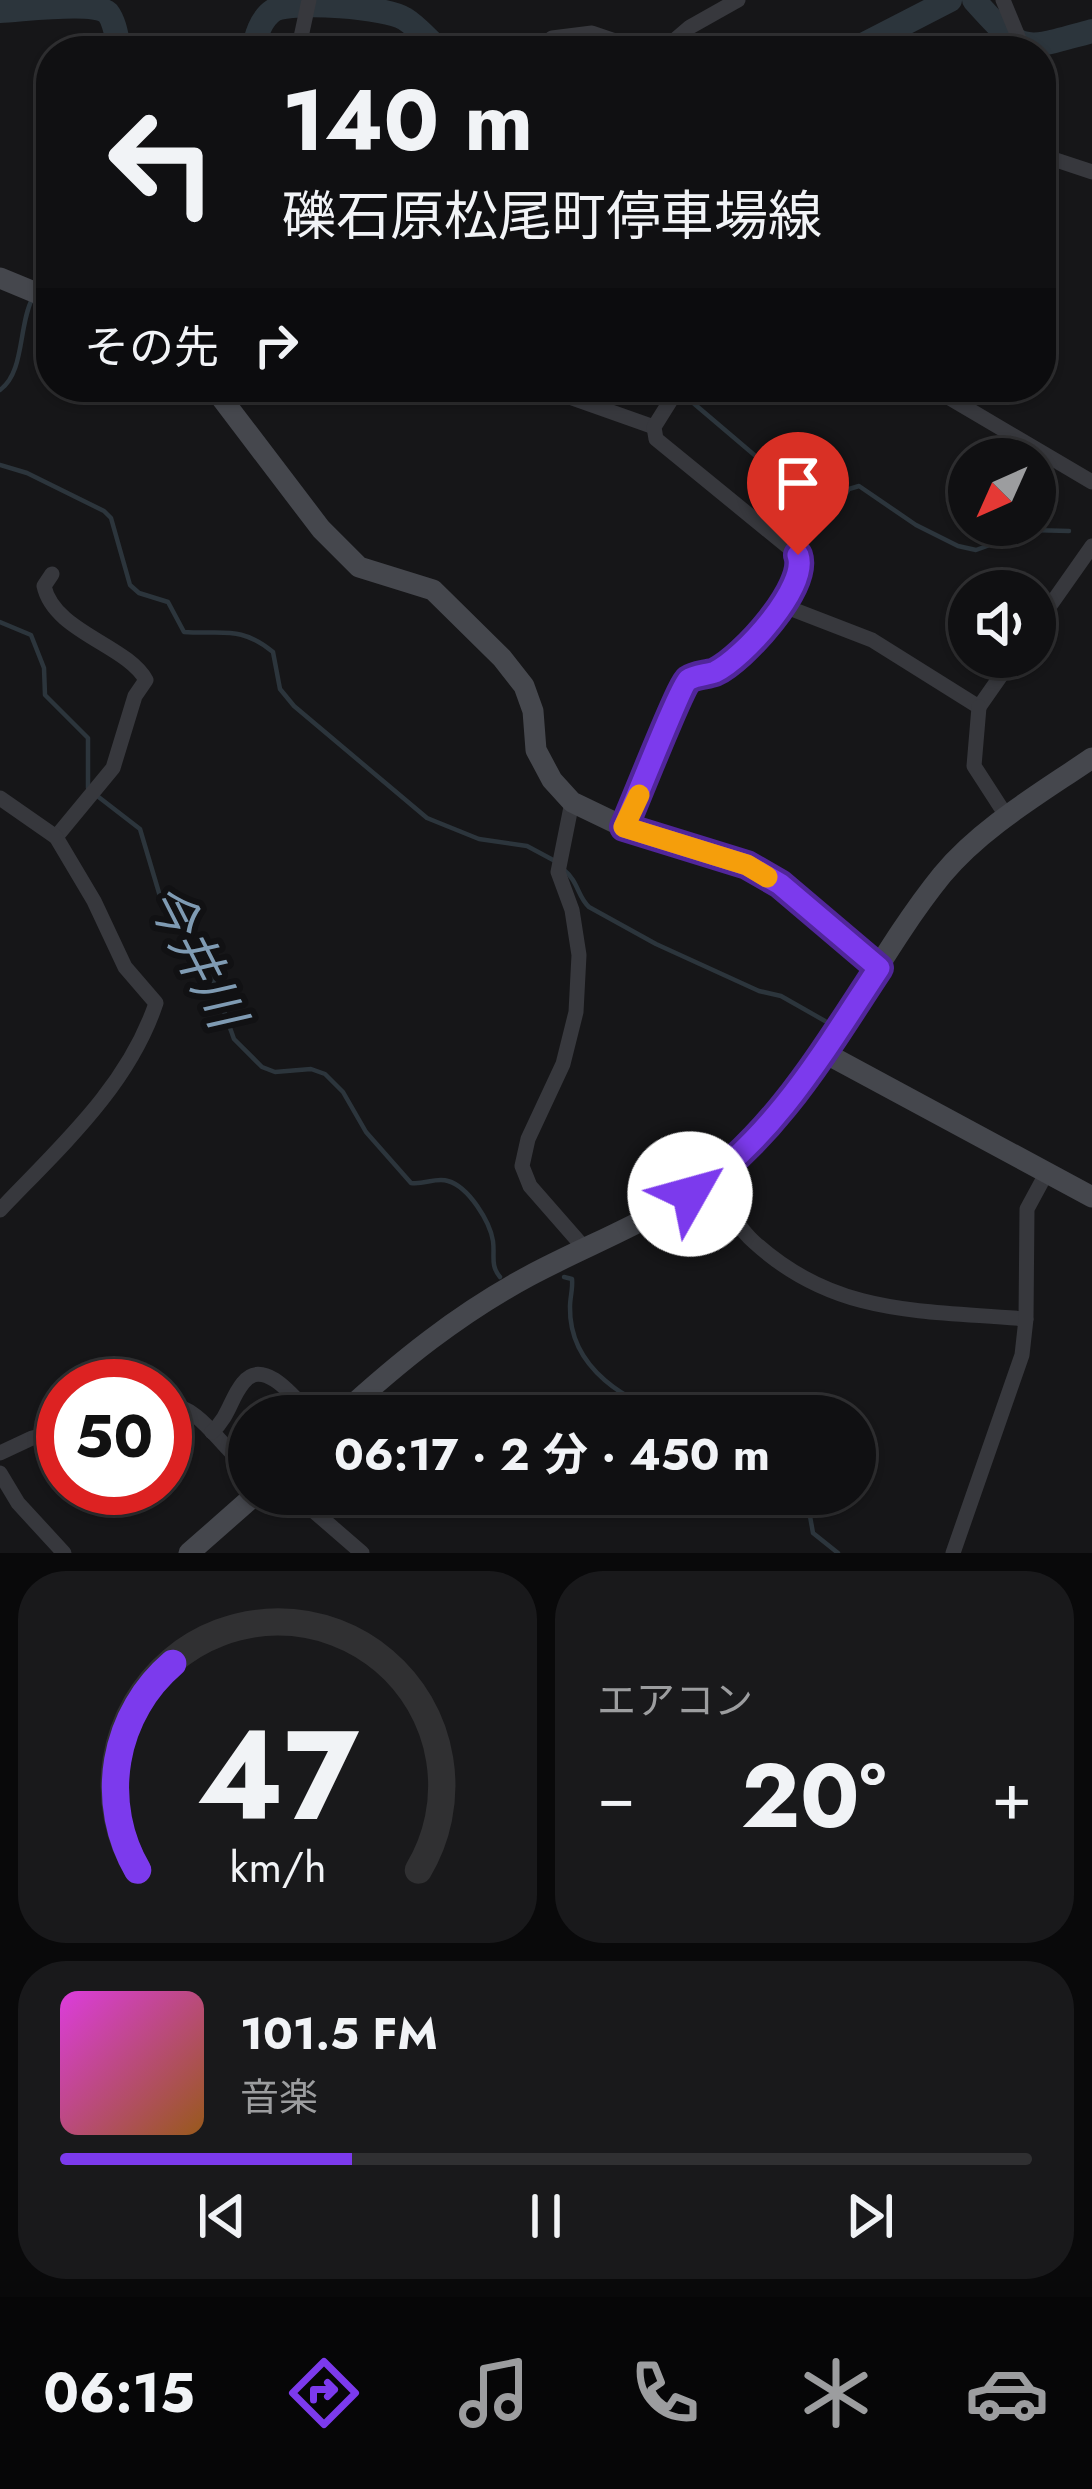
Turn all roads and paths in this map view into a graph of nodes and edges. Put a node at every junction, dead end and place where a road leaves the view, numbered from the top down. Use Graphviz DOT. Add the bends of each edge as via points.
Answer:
graph roads {
  1 [pos="738,0"];
  2 [pos="1003,0"];
  3 [pos="309,4"];
  4 [pos="302,36"];
  5 [pos="568,36"];
  6 [pos="601,36"];
  7 [pos="680,36"];
  8 [pos="1019,36"];
  9 [pos="1056,160"];
  10 [pos="1092,172"];
  11 [pos="0,278"];
  12 [pos="36,293"];
  13 [pos="230,402"];
  14 [pos="583,402"];
  15 [pos="670,402"];
  16 [pos="956,402"];
  17 [pos="654,427"];
  18 [pos="1092,482"];
  19 [pos="1092,546"];
  20 [pos="52,574"];
  21 [pos="1056,597"];
  22 [pos="784,606"];
  23 [pos="999,678"];
  24 [pos="979,707"];
  25 [pos="1092,758"];
  26 [pos="0,798"];
  27 [pos="572,802"];
  28 [pos="1006,817"];
  29 [pos="624,827"];
  30 [pos="56,837"];
  31 [pos="879,968"];
  32 [pos="823,1052"];
  33 [pos="1047,1172"];
  34 [pos="710,1180"];
  35 [pos="1092,1197"];
  36 [pos="0,1210"];
  37 [pos="586,1250"];
  38 [pos="1026,1318"];
  39 [pos="237,1395"];
  40 [pos="290,1395"];
  41 [pos="362,1395"];
  42 [pos="192,1413"];
  43 [pos="228,1414"];
  44 [pos="212,1432"];
  45 [pos="36,1437"];
  46 [pos="228,1448"];
  47 [pos="0,1453"];
  48 [pos="0,1472"];
  49 [pos="232,1515"];
  50 [pos="319,1515"];
  51 [pos="64,1553"];
  52 [pos="189,1553"];
  53 [pos="362,1553"];
  54 [pos="953,1553"];
  1 -- 7 [label="street"];
  2 -- 8 [label="street"];
  3 -- 4 [label="street"];
  5 -- 6 [label="street"];
  9 -- 10 [label="street"];
  11 -- 12 [label="main road"];
  13 -- 27 [label="main road" via="321,530 358,567 434,590 502,658 524,686 536,750"];
  14 -- 17 [label="street"];
  15 -- 17 [label="street"];
  16 -- 18 [label="street"];
  17 -- 22 [label="street" via="661,445 798,555"];
  19 -- 21 [label="street"];
  20 -- 30 [label="street" via="45,595 145,676 113,768"];
  22 -- 24 [label="street" via="872,640"];
  22 -- 29 [label="street" via="743,650 688,680 674,699"];
  23 -- 24 [label="street"];
  24 -- 28 [label="street" via="974,766"];
  25 -- 28 [label="main road"];
  26 -- 30 [label="street"];
  27 -- 29 [label="main road"];
  27 -- 37 [label="street" via="558,864 579,955 576,1012 522,1166"];
  28 -- 31 [label="main road" via="945,872"];
  29 -- 31 [label="main road" via="747,865"];
  30 -- 36 [label="street" via="125,967 156,1003 131,1062"];
  31 -- 32 [label="main road"];
  32 -- 33 [label="main road"];
  32 -- 34 [label="main road" via="767,1129"];
  33 -- 35 [label="main road"];
  33 -- 38 [label="street" via="1028,1209"];
  34 -- 37 [label="main road"];
  34 -- 38 [label="street" via="751,1240 847,1300"];
  37 -- 41 [label="main road" via="461,1316"];
  38 -- 54 [label="street" via="1022,1355"];
  39 -- 40 [label="street" via="253,1375 268,1376"];
  42 -- 44 [label="street"];
  43 -- 44 [label="street"];
  44 -- 46 [label="street"];
  45 -- 47 [label="street"];
  48 -- 51 [label="street"];
  49 -- 52 [label="main road"];
  50 -- 53 [label="street"];
}
